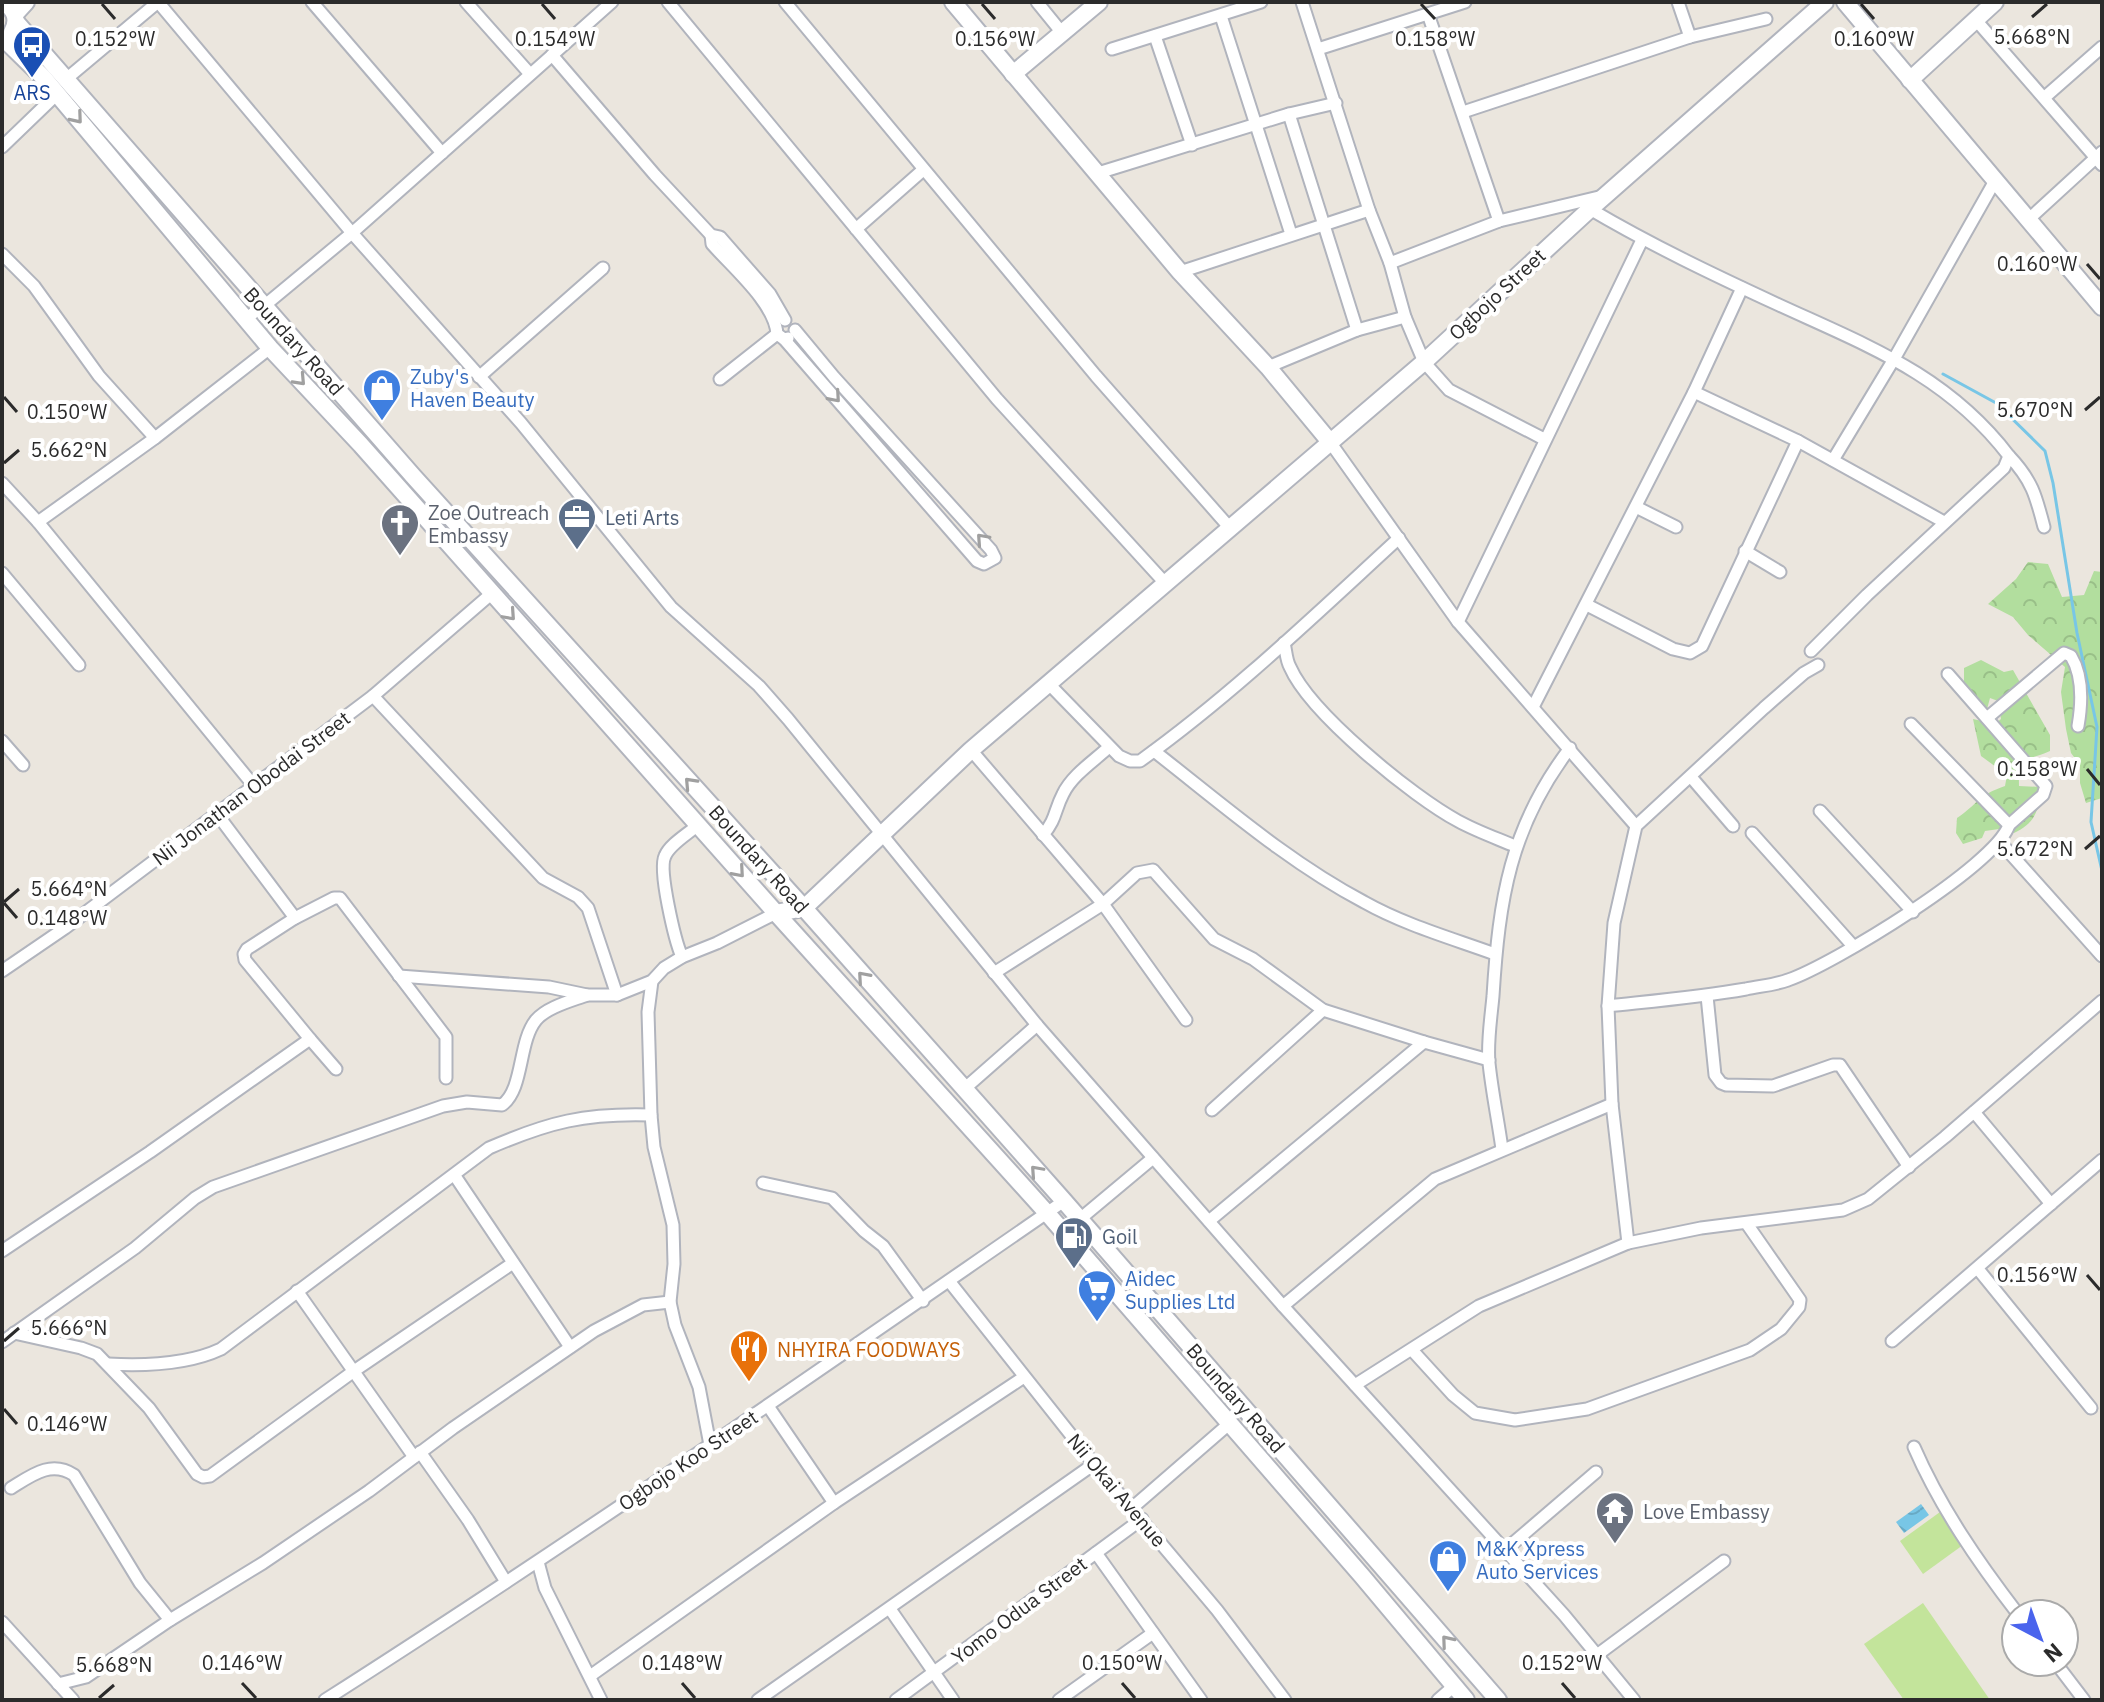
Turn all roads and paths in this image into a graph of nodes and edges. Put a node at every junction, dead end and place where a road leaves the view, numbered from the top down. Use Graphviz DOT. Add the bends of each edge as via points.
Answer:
graph roads {
  1 [pos="2,2"];
  2 [pos="158,2"];
  3 [pos="312,2"];
  4 [pos="466,2"];
  5 [pos="612,2"];
  6 [pos="668,2"];
  7 [pos="785,2"];
  8 [pos="953,2"];
  9 [pos="1037,2"];
  10 [pos="1099,2"];
  11 [pos="1261,2"];
  12 [pos="1302,2"];
  13 [pos="1465,2"];
  14 [pos="1678,2"];
  15 [pos="1825,2"];
  16 [pos="1845,2"];
  17 [pos="1995,2"];
  18 [pos="19,13"];
  19 [pos="1428,14"];
  20 [pos="1221,16"];
  21 [pos="1766,19"];
  22 [pos="1975,19"];
  23 [pos="1063,34"];
  24 [pos="1155,36"];
  25 [pos="1690,37"];
  26 [pos="3,40"];
  27 [pos="2102,47"];
  28 [pos="1112,49"];
  29 [pos="1318,49"];
  30 [pos="552,55"];
  31 [pos="530,74"];
  32 [pos="1013,74"];
  33 [pos="1910,80"];
  34 [pos="61,87"];
  35 [pos="2045,97"];
  36 [pos="1336,103"];
  37 [pos="1463,112"];
  38 [pos="1289,114"];
  39 [pos="1257,125"];
  40 [pos="1192,145"];
  41 [pos="2,147"];
  42 [pos="442,153"];
  43 [pos="2100,158"];
  44 [pos="923,170"];
  45 [pos="1098,173"];
  46 [pos="1996,179"];
  47 [pos="1608,195"];
  48 [pos="1590,209"];
  49 [pos="1369,210"];
  50 [pos="2029,219"];
  51 [pos="1499,221"];
  52 [pos="1322,224"];
  53 [pos="856,229"];
  54 [pos="352,233"];
  55 [pos="1291,234"];
  56 [pos="1642,240"];
  57 [pos="2,254"];
  58 [pos="1390,263"];
  59 [pos="603,268"];
  60 [pos="1180,272"];
  61 [pos="1742,288"];
  62 [pos="264,306"];
  63 [pos="2102,307"];
  64 [pos="1405,317"];
  65 [pos="246,318"];
  66 [pos="781,330"];
  67 [pos="1357,330"];
  68 [pos="270,348"];
  69 [pos="1894,359"];
  70 [pos="1424,362"];
  71 [pos="1268,367"];
  72 [pos="479,377"];
  73 [pos="720,379"];
  74 [pos="1694,392"];
  75 [pos="155,438"];
  76 [pos="1544,439"];
  77 [pos="1798,441"];
  78 [pos="1330,442"];
  79 [pos="2009,456"];
  80 [pos="1833,460"];
  81 [pos="2,484"];
  82 [pos="1636,507"];
  83 [pos="38,522"];
  84 [pos="1944,522"];
  85 [pos="1676,527"];
  86 [pos="2044,527"];
  87 [pos="1230,528"];
  88 [pos="1399,538"];
  89 [pos="1745,551"];
  90 [pos="1780,572"];
  91 [pos="2,573"];
  92 [pos="1165,583"];
  93 [pos="491,594"];
  94 [pos="1587,605"];
  95 [pos="1458,622"];
  96 [pos="1284,643"];
  97 [pos="1811,651"];
  98 [pos="1261,663"];
  99 [pos="79,665"];
  100 [pos="1289,665"];
  101 [pos="1818,665"];
  102 [pos="1948,674"];
  103 [pos="1049,684"];
  104 [pos="373,696"];
  105 [pos="1533,707"];
  106 [pos="1987,718"];
  107 [pos="1911,724"];
  108 [pos="2078,726"];
  109 [pos="2,741"];
  110 [pos="1109,747"];
  111 [pos="1570,748"];
  112 [pos="971,750"];
  113 [pos="1154,751"];
  114 [pos="23,765"];
  115 [pos="1691,777"];
  116 [pos="254,786"];
  117 [pos="1820,811"];
  118 [pos="217,814"];
  119 [pos="698,825"];
  120 [pos="2009,825"];
  121 [pos="1636,826"];
  122 [pos="1733,826"];
  123 [pos="1752,833"];
  124 [pos="883,835"];
  125 [pos="1043,835"];
  126 [pos="2000,842"];
  127 [pos="1515,846"];
  128 [pos="1103,904"];
  129 [pos="804,908"];
  130 [pos="1913,912"];
  131 [pos="776,913"];
  132 [pos="295,918"];
  133 [pos="1853,946"];
  134 [pos="1495,954"];
  135 [pos="2102,956"];
  136 [pos="682,957"];
  137 [pos="2,971"];
  138 [pos="994,973"];
  139 [pos="399,976"];
  140 [pos="652,981"];
  141 [pos="587,995"];
  142 [pos="617,995"];
  143 [pos="1707,996"];
  144 [pos="2102,1001"];
  145 [pos="1608,1006"];
  146 [pos="1323,1010"];
  147 [pos="1186,1020"];
  148 [pos="1037,1025"];
  149 [pos="310,1039"];
  150 [pos="1424,1042"];
  151 [pos="1489,1060"];
  152 [pos="336,1069"];
  153 [pos="446,1078"];
  154 [pos="963,1090"];
  155 [pos="1612,1104"];
  156 [pos="1212,1110"];
  157 [pos="1974,1112"];
  158 [pos="651,1115"];
  159 [pos="1502,1149"];
  160 [pos="1153,1158"];
  161 [pos="2102,1160"];
  162 [pos="1909,1167"];
  163 [pos="455,1176"];
  164 [pos="763,1183"];
  165 [pos="1064,1201"];
  166 [pos="2051,1204"];
  167 [pos="1047,1213"];
  168 [pos="1080,1219"];
  169 [pos="1209,1221"];
  170 [pos="1747,1224"];
  171 [pos="1628,1243"];
  172 [pos="2,1251"];
  173 [pos="513,1263"];
  174 [pos="1978,1269"];
  175 [pos="949,1281"];
  176 [pos="297,1291"];
  177 [pos="923,1301"];
  178 [pos="670,1302"];
  179 [pos="1283,1306"];
  180 [pos="14,1333"];
  181 [pos="1892,1341"];
  182 [pos="2,1342"];
  183 [pos="570,1347"];
  184 [pos="1412,1350"];
  185 [pos="108,1364"];
  186 [pos="135,1366"];
  187 [pos="354,1371"];
  188 [pos="1024,1377"];
  189 [pos="126,1382"];
  190 [pos="1355,1385"];
  191 [pos="768,1406"];
  192 [pos="2091,1408"];
  193 [pos="1230,1423"];
  194 [pos="710,1445"];
  195 [pos="1914,1447"];
  196 [pos="417,1455"];
  197 [pos="1094,1464"];
  198 [pos="1596,1472"];
  199 [pos="11,1488"];
  200 [pos="834,1503"];
  201 [pos="1132,1508"];
  202 [pos="1142,1519"];
  203 [pos="1505,1550"];
  204 [pos="1096,1553"];
  205 [pos="1724,1561"];
  206 [pos="538,1562"];
  207 [pos="506,1582"];
  208 [pos="2006,1598"];
  209 [pos="890,1609"];
  210 [pos="170,1620"];
  211 [pos="2,1622"];
  212 [pos="1153,1633"];
  213 [pos="1597,1655"];
  214 [pos="935,1673"];
  215 [pos="590,1676"];
  216 [pos="86,1677"];
  217 [pos="2067,1678"];
  218 [pos="58,1684"];
  219 [pos="1454,1686"];
  220 [pos="74,1700"];
  221 [pos="325,1700"];
  222 [pos="601,1700"];
  223 [pos="758,1700"];
  224 [pos="896,1700"];
  225 [pos="953,1700"];
  226 [pos="1059,1700"];
  227 [pos="1201,1700"];
  228 [pos="1285,1700"];
  229 [pos="1438,1700"];
  230 [pos="1466,1700"];
  231 [pos="1498,1700"];
  232 [pos="1634,1700"];
  233 [pos="2084,1700"];
  1 -- 18 [label="main road, Boundary Road"];
  2 -- 34 [label="street"];
  2 -- 54 [label="street"];
  3 -- 42 [label="street"];
  4 -- 31 [label="street"];
  5 -- 30 [label="street"];
  6 -- 53 [label="street"];
  7 -- 44 [label="street"];
  8 -- 32 [label="main road"];
  9 -- 23 [label="street"];
  10 -- 23 [label="main road"];
  11 -- 20 [label="street"];
  12 -- 29 [label="street"];
  13 -- 19 [label="street"];
  14 -- 25 [label="street"];
  15 -- 47 [label="main road, Ogbojo Street"];
  16 -- 33 [label="main road"];
  17 -- 22 [label="main road"];
  18 -- 26 [label="main road" via="12,33"];
  18 -- 34 [label="main road, Boundary Road"];
  19 -- 29 [label="street"];
  19 -- 37 [label="street"];
  20 -- 24 [label="street"];
  20 -- 39 [label="street"];
  21 -- 25 [label="street"];
  22 -- 33 [label="main road"];
  22 -- 35 [label="street"];
  23 -- 32 [label="main road"];
  24 -- 28 [label="street"];
  24 -- 40 [label="street"];
  25 -- 37 [label="street"];
  26 -- 34 [label="main road, Boundary Road"];
  27 -- 35 [label="street"];
  29 -- 36 [label="street"];
  30 -- 31 [label="street"];
  30 -- 66 [label="street" via="711,235 712,244 761,297"];
  31 -- 42 [label="street"];
  32 -- 45 [label="main road"];
  33 -- 46 [label="main road"];
  34 -- 41 [label="street"];
  34 -- 62 [label="main road, Boundary Road"];
  34 -- 65 [label="main road, Boundary Road, one-way"];
  35 -- 43 [label="street"];
  36 -- 38 [label="street"];
  36 -- 49 [label="street"];
  37 -- 51 [label="street"];
  38 -- 39 [label="street"];
  38 -- 52 [label="street"];
  39 -- 40 [label="street"];
  39 -- 55 [label="street"];
  40 -- 45 [label="street"];
  42 -- 54 [label="street"];
  43 -- 50 [label="street"];
  44 -- 53 [label="street"];
  44 -- 87 [label="street"];
  45 -- 60 [label="main road"];
  46 -- 50 [label="main road"];
  46 -- 69 [label="street"];
  47 -- 48 [label="main road, Ogbojo Street"];
  47 -- 51 [label="street"];
  48 -- 56 [label="street"];
  48 -- 70 [label="main road, Ogbojo Street"];
  49 -- 52 [label="street"];
  49 -- 58 [label="street"];
  50 -- 63 [label="main road"];
  51 -- 58 [label="street"];
  52 -- 55 [label="street"];
  52 -- 67 [label="street"];
  53 -- 92 [label="street" via="997,399"];
  54 -- 62 [label="street"];
  54 -- 72 [label="street"];
  55 -- 60 [label="street"];
  56 -- 61 [label="street"];
  56 -- 76 [label="street"];
  57 -- 75 [label="street" via="34,286 99,376"];
  58 -- 64 [label="street"];
  59 -- 72 [label="street"];
  60 -- 71 [label="main road"];
  61 -- 69 [label="street"];
  61 -- 74 [label="street"];
  62 -- 65 [label="street"];
  129 -- 62 [label="main road, Boundary Road, one-way"];
  64 -- 67 [label="street"];
  64 -- 70 [label="street"];
  65 -- 68 [label="main road, Boundary Road"];
  66 -- 66 [label="street, one-way" via="977,561 984,564 995,558 795,330 789,338"];
  66 -- 73 [label="street"];
  67 -- 71 [label="street"];
  68 -- 75 [label="street"];
  68 -- 93 [label="main road, Boundary Road, one-way"];
  69 -- 79 [label="street" via="1960,402"];
  69 -- 80 [label="street"];
  70 -- 76 [label="street" via="1449,390"];
  70 -- 78 [label="main road, Ogbojo Street"];
  71 -- 78 [label="main road"];
  72 -- 124 [label="street" via="671,607 759,686"];
  74 -- 77 [label="street"];
  74 -- 82 [label="street"];
  75 -- 83 [label="street"];
  76 -- 95 [label="street"];
  77 -- 80 [label="street"];
  77 -- 89 [label="street"];
  78 -- 87 [label="main road, Ogbojo Street"];
  78 -- 88 [label="street"];
  79 -- 84 [label="street" via="2004,468"];
  79 -- 86 [label="street" via="2027,474"];
  80 -- 84 [label="street"];
  81 -- 83 [label="street"];
  82 -- 85 [label="street"];
  82 -- 94 [label="street"];
  83 -- 116 [label="street"];
  84 -- 97 [label="street"];
  87 -- 92 [label="main road, Ogbojo Street"];
  88 -- 95 [label="street"];
  88 -- 96 [label="street"];
  89 -- 90 [label="street"];
  89 -- 94 [label="street" via="1702,646 1690,653"];
  91 -- 99 [label="street"];
  92 -- 103 [label="main road, Ogbojo Street"];
  93 -- 104 [label="street, Nii Jonathan Obodai Street"];
  93 -- 119 [label="main road, Boundary Road, one-way"];
  94 -- 105 [label="street"];
  95 -- 105 [label="street"];
  96 -- 98 [label="street"];
  96 -- 100 [label="street"];
  98 -- 100 [label="street"];
  98 -- 113 [label="street"];
  100 -- 127 [label="street" via="1334,722 1417,796 1458,822"];
  101 -- 115 [label="street"];
  102 -- 106 [label="street"];
  103 -- 110 [label="street"];
  103 -- 112 [label="main road, Ogbojo Street"];
  104 -- 116 [label="street, Nii Jonathan Obodai Street"];
  104 -- 142 [label="street" via="543,878 588,908"];
  105 -- 111 [label="street"];
  106 -- 108 [label="street" via="2064,653 2075,663 2082,694"];
  106 -- 120 [label="street" via="2046,786 2043,795"];
  107 -- 120 [label="street"];
  109 -- 114 [label="street"];
  110 -- 113 [label="street" via="1130,761"];
  110 -- 125 [label="street" via="1069,784"];
  111 -- 121 [label="street"];
  111 -- 127 [label="street" via="1550,774"];
  112 -- 124 [label="main road, Ogbojo Street"];
  112 -- 125 [label="street"];
  113 -- 134 [label="street" via="1327,881 1408,923"];
  115 -- 121 [label="street"];
  115 -- 122 [label="street"];
  116 -- 118 [label="street, Nii Jonathan Obodai Street"];
  117 -- 130 [label="street"];
  118 -- 132 [label="street"];
  118 -- 137 [label="street, Nii Jonathan Obodai Street"];
  119 -- 131 [label="main road, Boundary Road, one-way"];
  119 -- 136 [label="street" via="664,858"];
  120 -- 126 [label="street"];
  121 -- 145 [label="street" via="1614,923"];
  123 -- 133 [label="street"];
  124 -- 129 [label="main road, Ogbojo Street"];
  124 -- 138 [label="street"];
  125 -- 128 [label="street"];
  126 -- 130 [label="street"];
  126 -- 135 [label="street"];
  127 -- 134 [label="street"];
  128 -- 138 [label="street"];
  128 -- 146 [label="street" via="1137,873 1153,870 1214,939 1253,959"];
  128 -- 147 [label="street"];
  129 -- 131 [label="main road"];
  154 -- 129 [label="main road, Boundary Road, one-way"];
  130 -- 133 [label="street"];
  131 -- 136 [label="street"];
  131 -- 167 [label="main road, Boundary Road"];
  132 -- 139 [label="street" via="340,898"];
  132 -- 149 [label="street" via="244,954"];
  133 -- 143 [label="street" via="1786,981"];
  134 -- 151 [label="street"];
  136 -- 140 [label="street"];
  138 -- 148 [label="street"];
  139 -- 141 [label="street" via="549,987"];
  139 -- 153 [label="street" via="446,1037"];
  140 -- 142 [label="street"];
  140 -- 158 [label="street"];
  141 -- 142 [label="street"];
  141 -- 180 [label="street" via="537,1019 523,1045 507,1102 443,1106 213,1187"];
  143 -- 145 [label="street"];
  143 -- 162 [label="street" via="1715,1075 1721,1083 1766,1087 1840,1065"];
  144 -- 157 [label="street"];
  145 -- 155 [label="street"];
  146 -- 150 [label="street"];
  146 -- 156 [label="street"];
  148 -- 154 [label="street"];
  148 -- 160 [label="street"];
  149 -- 152 [label="street"];
  149 -- 172 [label="street"];
  150 -- 151 [label="street"];
  150 -- 169 [label="street"];
  151 -- 159 [label="street"];
  165 -- 154 [label="main road, Boundary Road, one-way"];
  155 -- 159 [label="street"];
  155 -- 171 [label="street"];
  157 -- 162 [label="street"];
  157 -- 166 [label="street"];
  158 -- 163 [label="street" via="608,1114 549,1124 489,1148"];
  158 -- 178 [label="street" via="673,1225"];
  159 -- 179 [label="street" via="1435,1179"];
  160 -- 168 [label="street"];
  160 -- 169 [label="street"];
  161 -- 166 [label="street"];
  162 -- 170 [label="street" via="1868,1199 1843,1210"];
  163 -- 173 [label="street"];
  163 -- 176 [label="street"];
  164 -- 177 [label="street" via="832,1198 883,1246"];
  165 -- 167 [label="street, Ogbojo Koo Street"];
  165 -- 168 [label="main road, Boundary Road"];
  166 -- 174 [label="street"];
  167 -- 175 [label="street, Ogbojo Koo Street"];
  167 -- 193 [label="main road, Boundary Road"];
  231 -- 168 [label="main road, Boundary Road, one-way"];
  169 -- 179 [label="street"];
  170 -- 171 [label="street"];
  170 -- 184 [label="street" via="1800,1300 1781,1329 1737,1355 1587,1409 1515,1420 1475,1413"];
  171 -- 184 [label="street" via="1479,1306"];
  173 -- 183 [label="street"];
  173 -- 187 [label="street"];
  174 -- 181 [label="street"];
  174 -- 192 [label="street"];
  175 -- 177 [label="street, Ogbojo Koo Street"];
  175 -- 188 [label="street, Nii Okai Avenue"];
  176 -- 186 [label="street" via="212,1353"];
  176 -- 187 [label="street"];
  177 -- 191 [label="street, Ogbojo Koo Street"];
  178 -- 183 [label="street" via="631,1310"];
  178 -- 194 [label="street" via="699,1387"];
  179 -- 190 [label="street"];
  180 -- 182 [label="street"];
  180 -- 185 [label="street" via="81,1348"];
  183 -- 196 [label="street"];
  184 -- 190 [label="street"];
  185 -- 186 [label="street"];
  185 -- 189 [label="street"];
  186 -- 189 [label="street"];
  187 -- 189 [label="street" via="203,1477"];
  187 -- 196 [label="street"];
  188 -- 197 [label="street, Nii Okai Avenue"];
  188 -- 200 [label="street"];
  190 -- 203 [label="street"];
  191 -- 194 [label="street, Ogbojo Koo Street"];
  191 -- 200 [label="street"];
  193 -- 201 [label="street"];
  193 -- 219 [label="main road, Boundary Road"];
  194 -- 206 [label="street, Ogbojo Koo Street"];
  195 -- 208 [label="street" via="1963,1538"];
  196 -- 207 [label="street" via="468,1520"];
  196 -- 210 [label="street" via="309,1533"];
  197 -- 201 [label="street, Nii Okai Avenue"];
  197 -- 209 [label="street"];
  198 -- 203 [label="street"];
  199 -- 210 [label="street" via="48,1468 74,1475 140,1583"];
  200 -- 215 [label="street"];
  201 -- 202 [label="street, Nii Okai Avenue"];
  202 -- 204 [label="street, Yomo Odua Street"];
  202 -- 228 [label="street, Nii Okai Avenue"];
  203 -- 213 [label="street"];
  204 -- 212 [label="street"];
  204 -- 214 [label="street, Yomo Odua Street"];
  205 -- 213 [label="street"];
  206 -- 207 [label="street, Ogbojo Koo Street"];
  206 -- 215 [label="street" via="545,1588"];
  207 -- 221 [label="street, Ogbojo Koo Street"];
  209 -- 214 [label="street"];
  209 -- 223 [label="street"];
  210 -- 216 [label="street"];
  211 -- 218 [label="street"];
  212 -- 226 [label="street"];
  212 -- 227 [label="street"];
  213 -- 232 [label="street"];
  214 -- 224 [label="street, Yomo Odua Street"];
  214 -- 225 [label="street"];
  215 -- 222 [label="street"];
  216 -- 218 [label="street"];
  216 -- 220 [label="street"];
  217 -- 233 [label="street"];
  218 -- 220 [label="street"];
  219 -- 229 [label="street"];
  219 -- 230 [label="main road, Boundary Road"];
}
